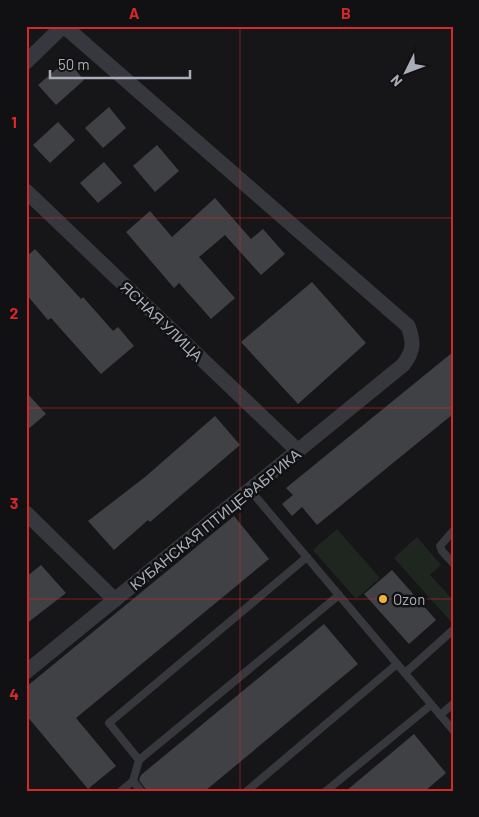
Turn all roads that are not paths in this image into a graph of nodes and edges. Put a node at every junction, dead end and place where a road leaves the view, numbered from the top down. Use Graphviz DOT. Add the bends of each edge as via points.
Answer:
graph roads {
  1 [pos="64,26"];
  2 [pos="26,62"];
  3 [pos="26,191"];
  4 [pos="298,451"];
  5 [pos="250,490"];
  6 [pos="26,513"];
  7 [pos="453,532"];
  8 [pos="307,557"];
  9 [pos="453,563"];
  10 [pos="339,595"];
  11 [pos="115,600"];
  12 [pos="453,630"];
  13 [pos="397,664"];
  14 [pos="26,672"];
  15 [pos="405,673"];
  16 [pos="453,704"];
  17 [pos="432,705"];
  18 [pos="440,715"];
  19 [pos="453,730"];
  20 [pos="139,760"];
  21 [pos="133,781"];
  22 [pos="121,791"];
  23 [pos="141,791"];
  24 [pos="246,791"];
  25 [pos="326,791"];
  1 -- 2 [label="street"];
  1 -- 4 [label="street, КУБАНСКАЯ ПТИЦЕФАБРИКА" via="408,326 413,339 412,354 403,365"];
  3 -- 4 [label="street, ЯСНАЯ УЛИЦА"];
  4 -- 5 [label="street, КУБАНСКАЯ ПТИЦЕФАБРИКА"];
  5 -- 8 [label="lane"];
  5 -- 11 [label="street, КУБАНСКАЯ ПТИЦЕФАБРИКА"];
  6 -- 11 [label="street"];
  7 -- 9 [label="lane" via="440,546"];
  8 -- 10 [label="lane"];
  8 -- 20 [label="lane" via="109,723"];
  10 -- 13 [label="lane"];
  10 -- 20 [label="lane"];
  11 -- 14 [label="street, КУБАНСКАЯ ПТИЦЕФАБРИКА"];
  12 -- 15 [label="lane"];
  13 -- 15 [label="lane"];
  13 -- 24 [label="lane"];
  15 -- 17 [label="lane"];
  16 -- 18 [label="lane"];
  17 -- 18 [label="lane"];
  17 -- 25 [label="lane"];
  18 -- 19 [label="lane"];
  20 -- 21 [label="lane"];
  21 -- 22 [label="lane"];
  21 -- 23 [label="lane"];
}
